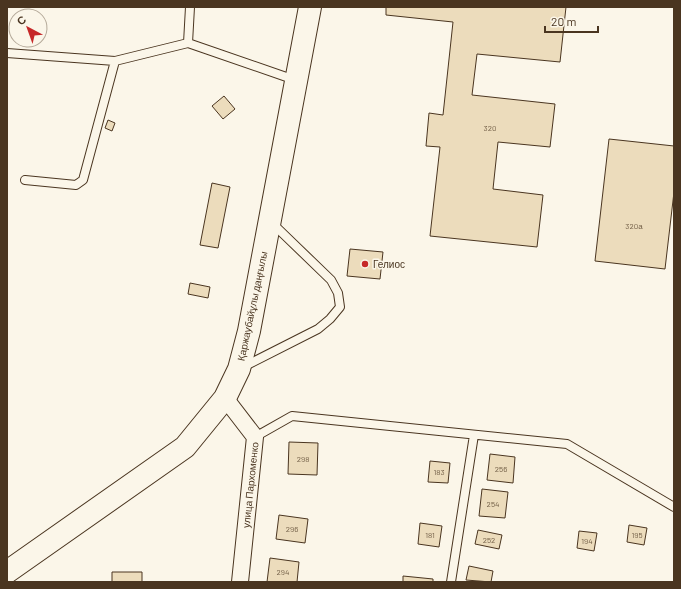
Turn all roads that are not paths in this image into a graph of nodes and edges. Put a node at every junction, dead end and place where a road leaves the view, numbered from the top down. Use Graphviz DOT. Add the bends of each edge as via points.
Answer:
graph roads {
  1 [pos="190,7"];
  2 [pos="310,7"];
  3 [pos="188,43"];
  4 [pos="7,53"];
  5 [pos="115,61"];
  6 [pos="296,80"];
  7 [pos="25,180"];
  8 [pos="270,220"];
  9 [pos="239,369"];
  10 [pos="225,398"];
  11 [pos="474,435"];
  12 [pos="255,437"];
  13 [pos="674,507"];
  14 [pos="7,572"];
  15 [pos="240,582"];
  16 [pos="451,582"];
  1 -- 3 [label="lane"];
  2 -- 6 [label="highway, Қаржаубайұлы даңғылы"];
  3 -- 5 [label="lane"];
  3 -- 6 [label="lane"];
  4 -- 5 [label="lane"];
  5 -- 7 [label="lane" via="83,180 76,185"];
  6 -- 8 [label="highway, Қаржаубайұлы даңғылы"];
  8 -- 9 [label="highway, Қаржаубайұлы даңғылы" via="249,331"];
  8 -- 9 [label="lane" via="331,280 338,293 340,307 318,329"];
  9 -- 10 [label="highway, Қаржаубайұлы даңғылы"];
  10 -- 12 [label="street, улица Пархоменко"];
  10 -- 14 [label="highway, Қаржаубайұлы даңғылы" via="185,447"];
  11 -- 12 [label="lane" via="292,416"];
  11 -- 13 [label="lane" via="567,444"];
  11 -- 16 [label="lane"];
  12 -- 15 [label="street, улица Пархоменко"];
}
